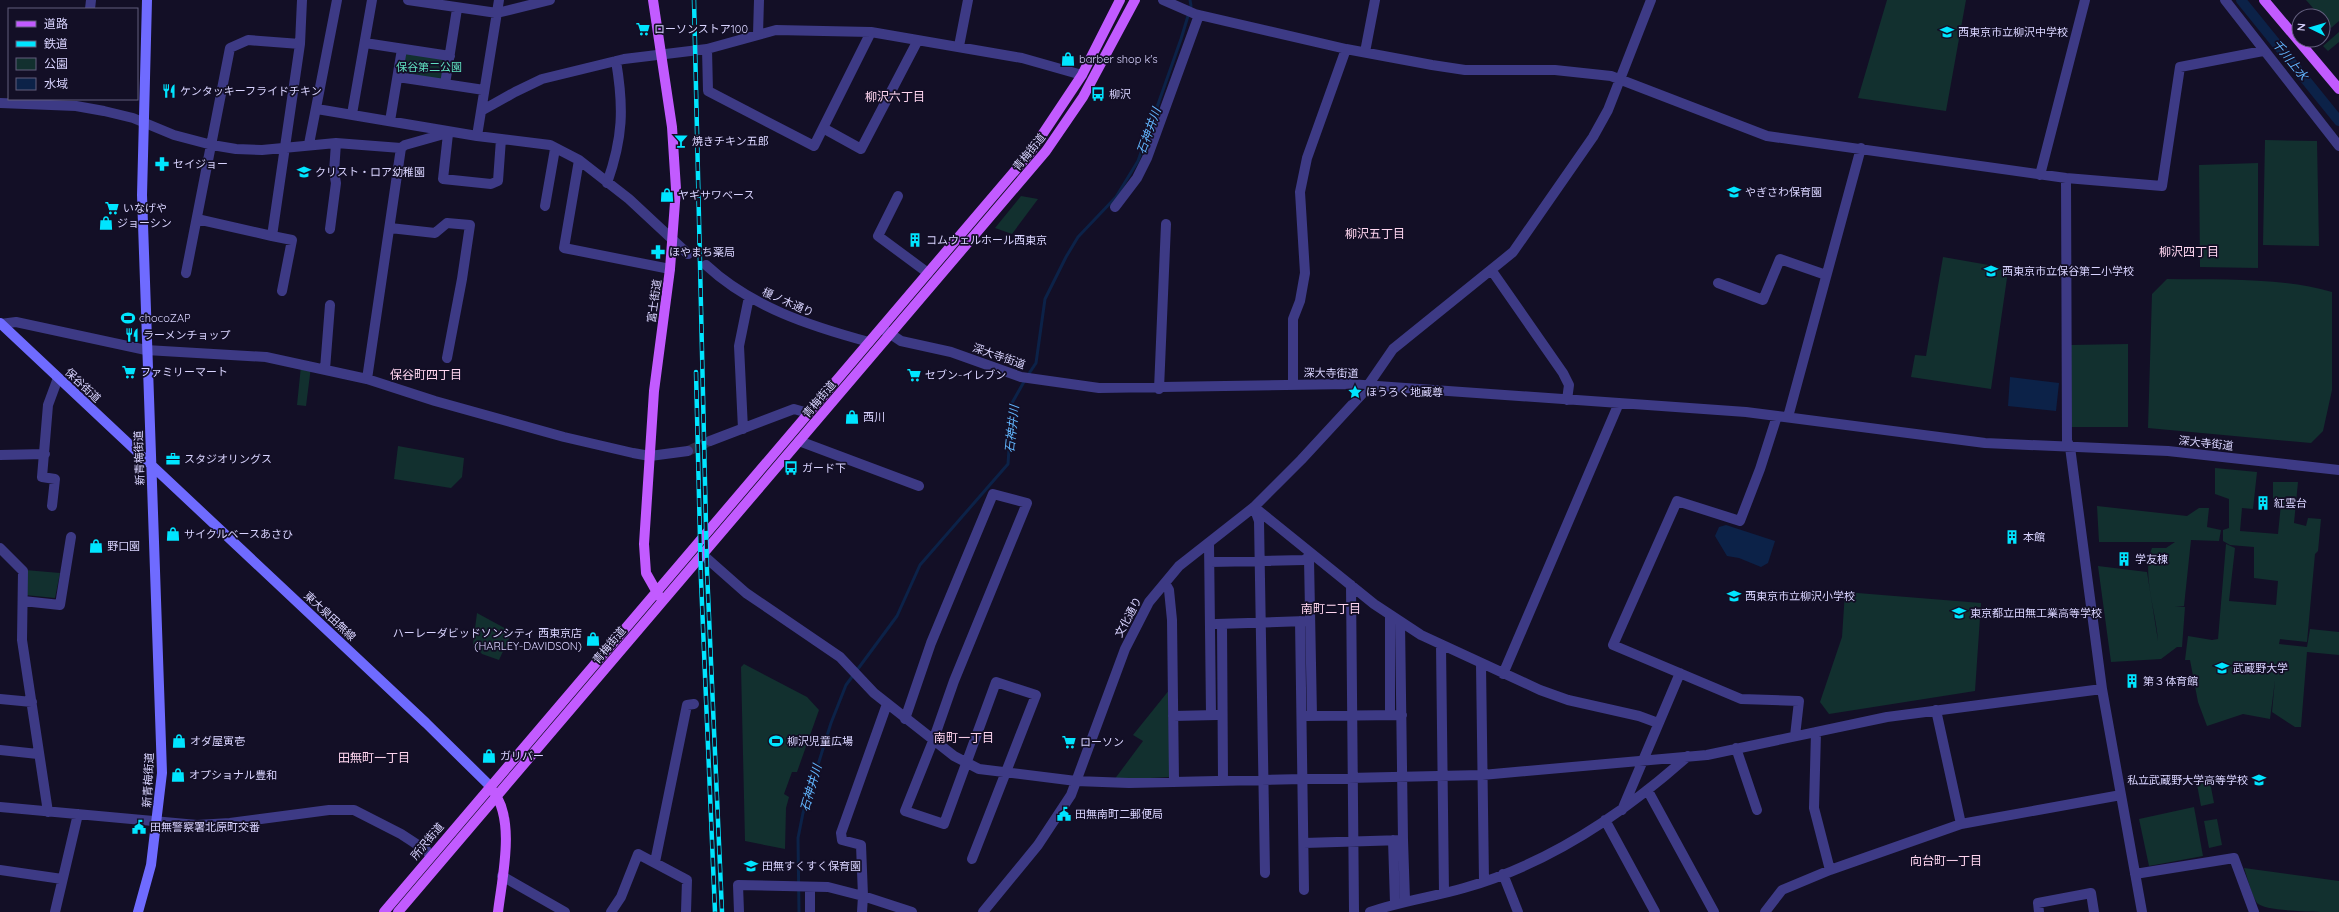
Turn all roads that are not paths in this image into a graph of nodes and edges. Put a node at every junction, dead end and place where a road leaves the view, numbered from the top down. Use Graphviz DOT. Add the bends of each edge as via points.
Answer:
graph roads {
  1 [pos="147,0"];
  2 [pos="302,0"];
  3 [pos="337,0"];
  4 [pos="372,0"];
  5 [pos="408,0"];
  6 [pos="499,0"];
  7 [pos="550,0"];
  8 [pos="653,0"];
  9 [pos="759,0"];
  10 [pos="968,0"];
  11 [pos="1120,0"];
  12 [pos="1135,0"];
  13 [pos="1163,0"];
  14 [pos="1375,0"];
  15 [pos="1651,0"];
  16 [pos="2085,0"];
  17 [pos="2225,0"];
  18 [pos="2264,0"];
  19 [pos="457,9"];
  20 [pos="497,13"];
  21 [pos="1197,14"];
  22 [pos="871,32"];
  23 [pos="758,34"];
  24 [pos="918,40"];
  25 [pos="365,43"];
  26 [pos="300,44"];
  27 [pos="959,46"];
  28 [pos="402,49"];
  29 [pos="707,49"];
  30 [pos="1346,49"];
  31 [pos="2264,51"];
  32 [pos="1365,52"];
  33 [pos="450,56"];
  34 [pos="660,56"];
  35 [pos="616,61"];
  36 [pos="1082,75"];
  37 [pos="398,77"];
  38 [pos="1621,79"];
  39 [pos="445,84"];
  40 [pos="2339,89"];
  41 [pos="484,90"];
  42 [pos="0,103"];
  43 [pos="76,103"];
  44 [pos="317,109"];
  45 [pos="481,111"];
  46 [pos="352,114"];
  47 [pos="390,121"];
  48 [pos="144,122"];
  49 [pos="823,128"];
  50 [pos="450,133"];
  51 [pos="477,136"];
  52 [pos="501,140"];
  53 [pos="336,143"];
  54 [pos="309,144"];
  55 [pos="212,145"];
  56 [pos="2339,146"];
  57 [pos="286,147"];
  58 [pos="401,148"];
  59 [pos="1860,148"];
  60 [pos="554,149"];
  61 [pos="579,160"];
  62 [pos="2040,175"];
  63 [pos="2066,178"];
  64 [pos="607,183"];
  65 [pos="898,196"];
  66 [pos="545,206"];
  67 [pos="1115,208"];
  68 [pos="197,219"];
  69 [pos="1166,224"];
  70 [pos="390,228"];
  71 [pos="330,229"];
  72 [pos="272,236"];
  73 [pos="673,242"];
  74 [pos="688,254"];
  75 [pos="706,265"];
  76 [pos="670,269"];
  77 [pos="1492,271"];
  78 [pos="186,273"];
  79 [pos="928,273"];
  80 [pos="1826,275"];
  81 [pos="1718,283"];
  82 [pos="282,292"];
  83 [pos="749,297"];
  84 [pos="330,305"];
  85 [pos="1,324"];
  86 [pos="881,327"];
  87 [pos="891,335"];
  88 [pos="869,342"];
  89 [pos="146,350"];
  90 [pos="447,358"];
  91 [pos="324,369"];
  92 [pos="58,378"];
  93 [pos="367,379"];
  94 [pos="1293,384"];
  95 [pos="1368,386"];
  96 [pos="1159,388"];
  97 [pos="1567,400"];
  98 [pos="1619,403"];
  99 [pos="808,413"];
  100 [pos="1777,416"];
  101 [pos="1788,417"];
  102 [pos="744,429"];
  103 [pos="710,441"];
  104 [pos="799,441"];
  105 [pos="2070,448"];
  106 [pos="688,452"];
  107 [pos="45,454"];
  108 [pos="0,455"];
  109 [pos="650,456"];
  110 [pos="151,465"];
  111 [pos="2339,470"];
  112 [pos="919,486"];
  113 [pos="52,506"];
  114 [pos="1254,507"];
  115 [pos="71,536"];
  116 [pos="1209,543"];
  117 [pos="0,548"];
  118 [pos="703,555"];
  119 [pos="1311,556"];
  120 [pos="1259,560"];
  121 [pos="1210,562"];
  122 [pos="1165,583"];
  123 [pos="1350,585"];
  124 [pos="656,592"];
  125 [pos="23,601"];
  126 [pos="663,601"];
  127 [pos="1390,615"];
  128 [pos="1310,621"];
  129 [pos="1300,622"];
  130 [pos="1400,622"];
  131 [pos="1260,623"];
  132 [pos="1210,624"];
  133 [pos="1222,624"];
  134 [pos="1441,645"];
  135 [pos="1481,664"];
  136 [pos="1680,673"];
  137 [pos="1503,674"];
  138 [pos="2102,689"];
  139 [pos="0,699"];
  140 [pos="32,702"];
  141 [pos="694,704"];
  142 [pos="887,704"];
  143 [pos="1936,710"];
  144 [pos="1211,715"];
  145 [pos="1223,715"];
  146 [pos="1352,715"];
  147 [pos="1390,715"];
  148 [pos="1402,715"];
  149 [pos="1173,716"];
  150 [pos="1307,716"];
  151 [pos="905,719"];
  152 [pos="1658,722"];
  153 [pos="1816,732"];
  154 [pos="1795,736"];
  155 [pos="933,741"];
  156 [pos="1736,748"];
  157 [pos="0,750"];
  158 [pos="38,754"];
  159 [pos="1688,756"];
  160 [pos="1642,760"];
  161 [pos="967,763"];
  162 [pos="1006,772"];
  163 [pos="1482,775"];
  164 [pos="1403,776"];
  165 [pos="1441,776"];
  166 [pos="1353,777"];
  167 [pos="1303,779"];
  168 [pos="1264,780"];
  169 [pos="1076,781"];
  170 [pos="1174,781"];
  171 [pos="1223,781"];
  172 [pos="490,786"];
  173 [pos="1648,791"];
  174 [pos="2121,795"];
  175 [pos="497,796"];
  176 [pos="0,807"];
  177 [pos="1622,810"];
  178 [pos="1757,810"];
  179 [pos="48,812"];
  180 [pos="78,814"];
  181 [pos="1605,820"];
  182 [pos="157,822"];
  183 [pos="1961,824"];
  184 [pos="1398,840"];
  185 [pos="1304,843"];
  186 [pos="1354,843"];
  187 [pos="430,856"];
  188 [pos="972,859"];
  189 [pos="655,862"];
  190 [pos="0,870"];
  191 [pos="1830,870"];
  192 [pos="1265,873"];
  193 [pos="1503,874"];
  194 [pos="2135,874"];
  195 [pos="502,876"];
  196 [pos="62,879"];
  197 [pos="1484,881"];
  198 [pos="810,887"];
  199 [pos="1304,890"];
  200 [pos="1444,893"];
  201 [pos="864,896"];
  202 [pos="1405,900"];
  203 [pos="1395,903"];
  204 [pos="55,912"];
  205 [pos="138,912"];
  206 [pos="384,912"];
  207 [pos="398,912"];
  208 [pos="498,912"];
  209 [pos="566,912"];
  210 [pos="611,912"];
  211 [pos="686,912"];
  212 [pos="739,912"];
  213 [pos="810,912"];
  214 [pos="862,912"];
  215 [pos="912,912"];
  216 [pos="983,912"];
  217 [pos="1354,912"];
  218 [pos="1370,912"];
  219 [pos="1518,912"];
  220 [pos="1655,912"];
  221 [pos="1714,912"];
  222 [pos="1765,912"];
  223 [pos="2040,912"];
  224 [pos="2094,912"];
  225 [pos="2142,912"];
  226 [pos="2254,912"];
  1 -- 48 [label="main road, 新青梅街道"];
  2 -- 26 [label="street"];
  3 -- 44 [label="street"];
  4 -- 25 [label="street"];
  5 -- 19 [label="street"];
  6 -- 20 [label="street"];
  7 -- 20 [label="street"];
  8 -- 34 [label="main road, 富士街道"];
  9 -- 23 [label="street"];
  10 -- 27 [label="street"];
  11 -- 36 [label="main road, 青梅街道"];
  12 -- 87 [label="main road, 青梅街道" via="1087,91 1062,130"];
  13 -- 21 [label="street"];
  14 -- 32 [label="street"];
  15 -- 38 [label="street, 文化通り"];
  16 -- 62 [label="street"];
  17 -- 31 [label="street"];
  18 -- 40 [label="main road"];
  19 -- 20 [label="street"];
  19 -- 33 [label="street"];
  20 -- 41 [label="street"];
  21 -- 30 [label="street"];
  21 -- 67 [label="street" via="1147,158 1137,178"];
  22 -- 23 [label="street" via="776,30"];
  22 -- 24 [label="street"];
  22 -- 49 [label="street"];
  23 -- 29 [label="street"];
  24 -- 27 [label="street"];
  24 -- 49 [label="street" via="861,149"];
  25 -- 28 [label="street"];
  25 -- 46 [label="street"];
  26 -- 55 [label="street" via="248,40 230,48"];
  26 -- 57 [label="street"];
  27 -- 36 [label="street" via="1022,58"];
  28 -- 33 [label="street"];
  28 -- 37 [label="street"];
  29 -- 34 [label="street"];
  29 -- 49 [label="street" via="708,91 814,146"];
  30 -- 32 [label="street"];
  30 -- 94 [label="street" via="1307,158 1300,192 1305,273 1300,301 1293,319"];
  31 -- 56 [label="street"];
  31 -- 63 [label="street" via="2180,67 2162,186"];
  32 -- 38 [label="street" via="1465,70 1555,70"];
  33 -- 39 [label="street"];
  34 -- 35 [label="street"];
  34 -- 73 [label="main road, 富士街道" via="672,127 676,189"];
  35 -- 45 [label="street" via="542,79"];
  35 -- 64 [label="street" via="622,115 618,153"];
  36 -- 79 [label="main road, 青梅街道" via="1038,143"];
  37 -- 39 [label="street"];
  37 -- 47 [label="street"];
  38 -- 59 [label="street" via="1767,136"];
  38 -- 77 [label="street, 文化通り" via="1593,137 1513,252"];
  39 -- 41 [label="street"];
  41 -- 45 [label="street"];
  42 -- 43 [label="street"];
  43 -- 48 [label="street"];
  44 -- 46 [label="street"];
  44 -- 54 [label="street"];
  45 -- 51 [label="street"];
  46 -- 47 [label="street"];
  47 -- 50 [label="street"];
  48 -- 55 [label="street" via="174,135"];
  48 -- 89 [label="main road, 新青梅街道" via="142,195"];
  50 -- 51 [label="street"];
  50 -- 52 [label="street" via="443,180 491,184 498,181"];
  50 -- 58 [label="street"];
  51 -- 52 [label="street"];
  52 -- 60 [label="street" via="550,145"];
  53 -- 54 [label="street"];
  53 -- 58 [label="street"];
  53 -- 71 [label="street" via="336,183"];
  54 -- 57 [label="street"];
  55 -- 57 [label="street" via="262,150"];
  55 -- 68 [label="street"];
  57 -- 72 [label="street"];
  58 -- 70 [label="street"];
  59 -- 62 [label="street"];
  59 -- 80 [label="street"];
  60 -- 61 [label="street"];
  60 -- 66 [label="street"];
  61 -- 64 [label="street"];
  61 -- 76 [label="street" via="564,248"];
  62 -- 63 [label="street"];
  63 -- 105 [label="street" via="2067,441"];
  64 -- 73 [label="street" via="629,199"];
  65 -- 79 [label="street" via="878,236"];
  68 -- 72 [label="street"];
  68 -- 78 [label="street"];
  69 -- 96 [label="street"];
  70 -- 90 [label="street" via="435,233 447,223 470,225"];
  70 -- 93 [label="street"];
  72 -- 82 [label="street" via="292,240"];
  73 -- 74 [label="street"];
  73 -- 76 [label="main road, 富士街道"];
  75 -- 83 [label="street, 榎ノ木通り" via="720,278"];
  76 -- 109 [label="main road, 富士街道" via="657,365"];
  77 -- 95 [label="street, 文化通り" via="1393,349"];
  77 -- 97 [label="street" via="1563,373 1569,385"];
  79 -- 86 [label="main road, 青梅街道"];
  80 -- 81 [label="street" via="1780,259 1763,300"];
  80 -- 101 [label="street"];
  83 -- 88 [label="street, 榎ノ木通り" via="808,324"];
  83 -- 102 [label="street" via="739,346"];
  84 -- 91 [label="street"];
  85 -- 89 [label="street" via="16,322"];
  85 -- 92 [label="main road, 保谷街道"];
  86 -- 87 [label="street, 深大寺街道"];
  86 -- 88 [label="main road, 青梅街道"];
  87 -- 96 [label="street, 深大寺街道" via="901,341 951,352 1026,378 1115,390"];
  87 -- 104 [label="main road, 青梅街道"];
  88 -- 99 [label="main road, 青梅街道"];
  89 -- 91 [label="street" via="266,357"];
  89 -- 110 [label="main road, 新青梅街道"];
  91 -- 93 [label="street"];
  92 -- 107 [label="street" via="48,405"];
  92 -- 110 [label="main road, 保谷街道"];
  93 -- 109 [label="street" via="564,437"];
  94 -- 95 [label="street, 深大寺街道"];
  94 -- 96 [label="street, 深大寺街道"];
  95 -- 97 [label="street, 深大寺街道"];
  95 -- 114 [label="street, 文化通り"];
  97 -- 98 [label="street, 深大寺街道"];
  98 -- 100 [label="street, 深大寺街道"];
  98 -- 137 [label="street"];
  99 -- 102 [label="street" via="794,410"];
  99 -- 124 [label="main road, 青梅街道"];
  100 -- 101 [label="street, 深大寺街道"];
  100 -- 136 [label="street" via="1740,521 1677,501 1613,645"];
  101 -- 105 [label="street, 深大寺街道" via="1985,443"];
  102 -- 103 [label="street"];
  104 -- 112 [label="street"];
  104 -- 118 [label="main road, 青梅街道"];
  105 -- 111 [label="street, 深大寺街道" via="2168,451"];
  105 -- 138 [label="street"];
  106 -- 109 [label="street"];
  107 -- 108 [label="street"];
  107 -- 113 [label="street" via="42,477 55,479"];
  109 -- 124 [label="main road, 富士街道" via="644,562 649,581"];
  110 -- 172 [label="main road, 東大泉田無線"];
  110 -- 182 [label="main road, 新青梅街道" via="162,773"];
  114 -- 116 [label="street, 文化通り"];
  114 -- 119 [label="street"];
  114 -- 120 [label="street" via="1259,521"];
  115 -- 125 [label="street" via="60,605"];
  116 -- 121 [label="street"];
  116 -- 122 [label="street, 文化通り" via="1179,566"];
  117 -- 125 [label="street" via="23,571"];
  118 -- 126 [label="main road, 青梅街道"];
  118 -- 142 [label="street" via="746,593 840,657"];
  119 -- 120 [label="street"];
  119 -- 123 [label="street"];
  119 -- 128 [label="street"];
  120 -- 121 [label="street"];
  120 -- 131 [label="street"];
  121 -- 132 [label="street"];
  122 -- 149 [label="street" via="1172,620"];
  122 -- 169 [label="street, 文化通り" via="1149,602 1126,649"];
  123 -- 127 [label="street"];
  123 -- 146 [label="street"];
  124 -- 126 [label="main road, 富士街道"];
  124 -- 172 [label="main road, 青梅街道"];
  125 -- 140 [label="street" via="22,640"];
  126 -- 175 [label="main road, 青梅街道"];
  127 -- 130 [label="street"];
  127 -- 147 [label="street"];
  128 -- 129 [label="street"];
  128 -- 150 [label="street"];
  129 -- 131 [label="street"];
  129 -- 150 [label="street"];
  130 -- 134 [label="street"];
  130 -- 148 [label="street"];
  131 -- 133 [label="street"];
  131 -- 168 [label="street"];
  132 -- 133 [label="street"];
  132 -- 144 [label="street"];
  133 -- 145 [label="street"];
  134 -- 135 [label="street"];
  134 -- 165 [label="street"];
  135 -- 137 [label="street"];
  135 -- 163 [label="street"];
  136 -- 152 [label="street"];
  136 -- 154 [label="street" via="1741,699 1799,701"];
  137 -- 152 [label="street" via="1568,700"];
  138 -- 143 [label="street"];
  138 -- 174 [label="street"];
  139 -- 140 [label="street"];
  140 -- 158 [label="street"];
  141 -- 189 [label="street" via="687,705"];
  142 -- 151 [label="street"];
  142 -- 201 [label="street" via="841,832 842,840 860,845"];
  143 -- 153 [label="street"];
  143 -- 183 [label="street"];
  144 -- 145 [label="street"];
  144 -- 149 [label="street"];
  145 -- 171 [label="street"];
  146 -- 147 [label="street"];
  146 -- 150 [label="street"];
  146 -- 166 [label="street"];
  147 -- 148 [label="street"];
  148 -- 164 [label="street"];
  149 -- 170 [label="street"];
  150 -- 167 [label="street"];
  151 -- 155 [label="street"];
  151 -- 155 [label="street" via="931,643 993,494 1027,503 954,681"];
  152 -- 160 [label="street"];
  153 -- 154 [label="street"];
  153 -- 191 [label="street" via="1814,808"];
  154 -- 156 [label="street"];
  155 -- 161 [label="street"];
  155 -- 161 [label="street" via="905,811 944,824"];
  156 -- 159 [label="street" via="1707,755"];
  156 -- 178 [label="street"];
  157 -- 158 [label="street"];
  158 -- 179 [label="street"];
  159 -- 160 [label="street"];
  159 -- 173 [label="street"];
  160 -- 163 [label="street"];
  160 -- 177 [label="street"];
  161 -- 162 [label="street" via="979,769"];
  161 -- 162 [label="street" via="996,682 1036,695"];
  162 -- 169 [label="street"];
  162 -- 188 [label="street"];
  163 -- 165 [label="street"];
  163 -- 197 [label="street"];
  164 -- 165 [label="street"];
  164 -- 166 [label="street"];
  164 -- 184 [label="street"];
  165 -- 200 [label="street"];
  166 -- 167 [label="street"];
  166 -- 186 [label="street"];
  167 -- 168 [label="street"];
  167 -- 185 [label="street"];
  168 -- 171 [label="street"];
  168 -- 192 [label="street"];
  169 -- 170 [label="street"];
  169 -- 216 [label="street, 文化通り" via="1071,795 1038,845"];
  170 -- 171 [label="street"];
  172 -- 175 [label="main road"];
  172 -- 187 [label="main road, 所沢街道"];
  173 -- 177 [label="street"];
  173 -- 221 [label="street"];
  174 -- 183 [label="street"];
  174 -- 194 [label="street"];
  175 -- 195 [label="main road" via="504,813 506,834"];
  175 -- 207 [label="main road"];
  176 -- 179 [label="street"];
  177 -- 181 [label="street"];
  179 -- 180 [label="street"];
  180 -- 182 [label="street"];
  180 -- 196 [label="street"];
  181 -- 193 [label="street" via="1570,844"];
  181 -- 220 [label="street"];
  182 -- 187 [label="street" via="220,824 329,810 354,810 401,834 427,851"];
  182 -- 205 [label="main road, 新青梅街道" via="151,865"];
  183 -- 191 [label="street"];
  184 -- 186 [label="street"];
  184 -- 202 [label="street"];
  184 -- 203 [label="street"];
  185 -- 186 [label="street"];
  185 -- 199 [label="street"];
  186 -- 217 [label="street"];
  187 -- 206 [label="main road, 所沢街道"];
  189 -- 210 [label="street" via="638,854 621,897"];
  189 -- 211 [label="street" via="687,880"];
  190 -- 196 [label="street"];
  191 -- 222 [label="street" via="1782,890"];
  193 -- 197 [label="street"];
  193 -- 219 [label="street"];
  194 -- 225 [label="street"];
  194 -- 226 [label="street" via="2234,858"];
  195 -- 208 [label="main road"];
  195 -- 209 [label="street"];
  196 -- 204 [label="street"];
  197 -- 200 [label="street"];
  198 -- 201 [label="street" via="828,887"];
  198 -- 212 [label="street" via="738,885"];
  198 -- 213 [label="street"];
  200 -- 202 [label="street"];
  201 -- 214 [label="street"];
  201 -- 215 [label="street"];
  202 -- 203 [label="street"];
  203 -- 218 [label="street"];
  223 -- 224 [label="street" via="2038,903 2091,893"];
}
